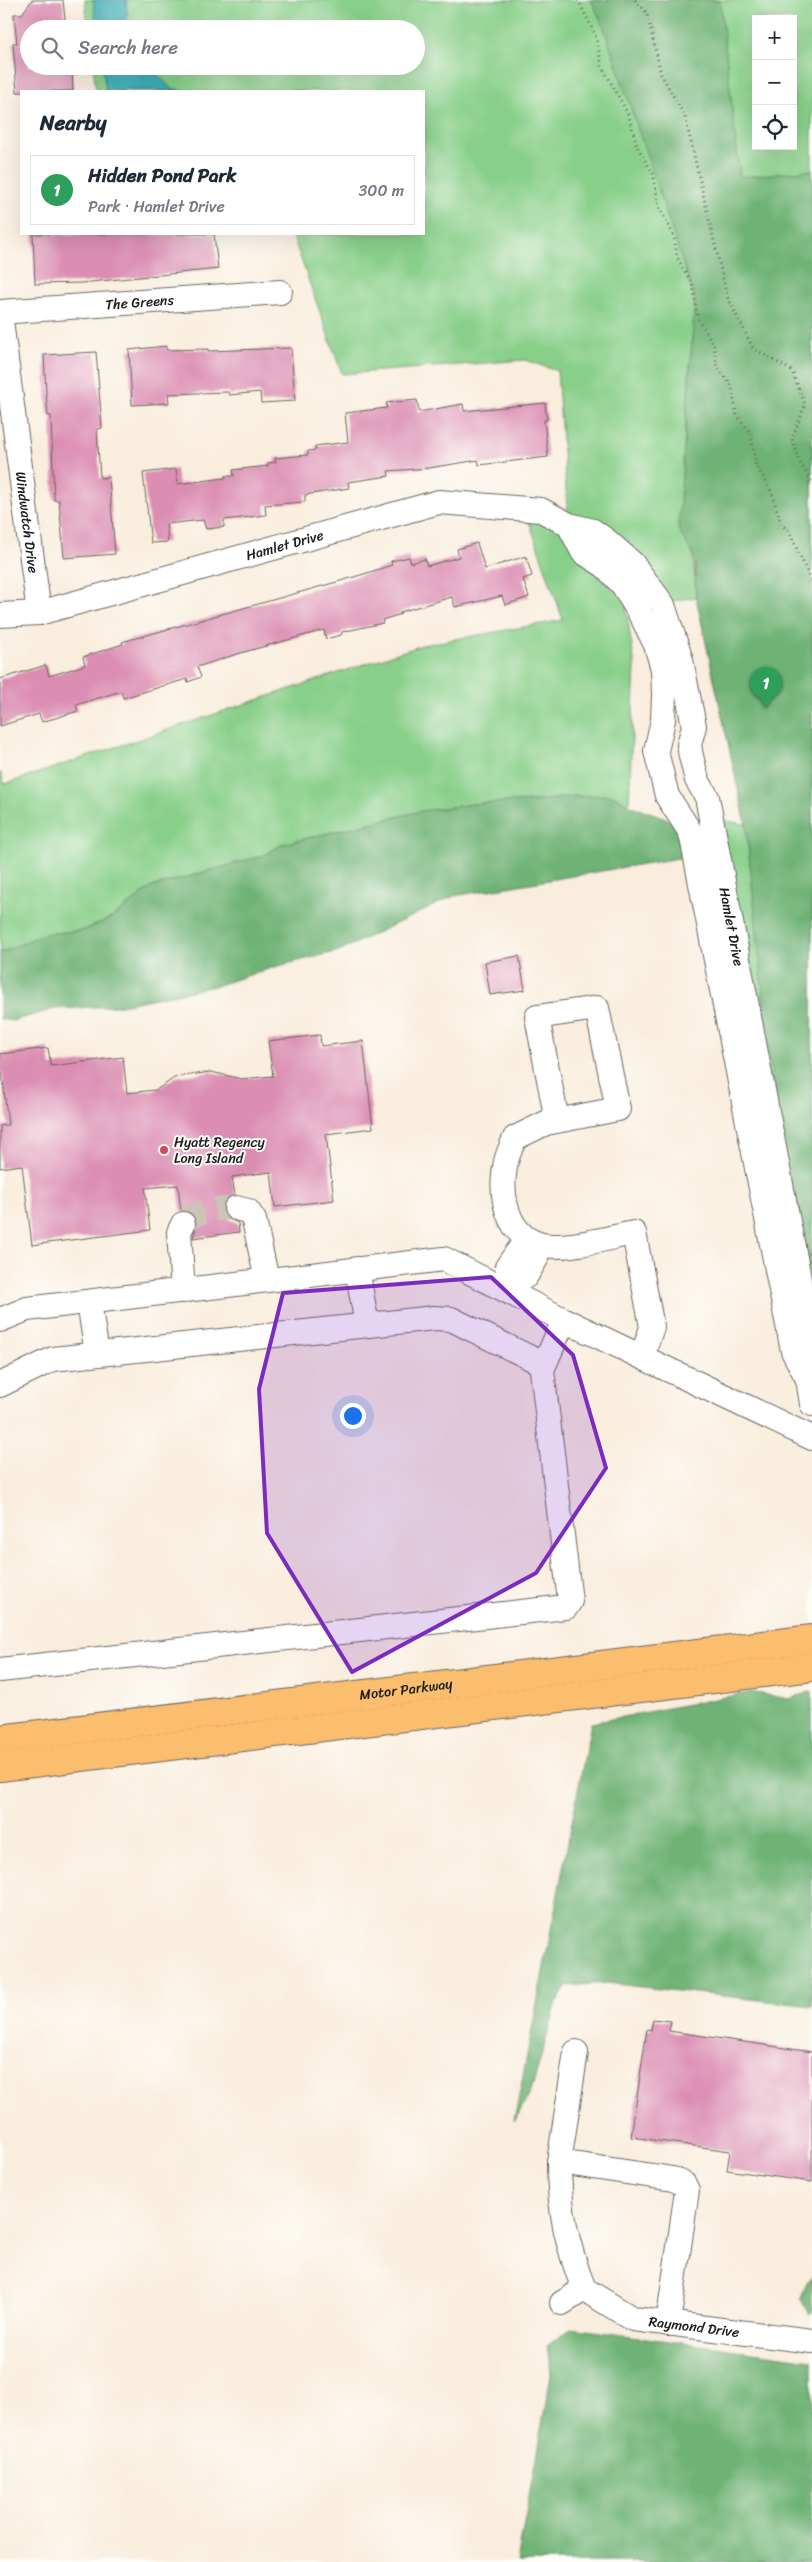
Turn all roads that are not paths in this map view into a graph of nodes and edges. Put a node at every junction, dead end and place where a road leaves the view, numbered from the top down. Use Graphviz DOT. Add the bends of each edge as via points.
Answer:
graph roads {
  1 [pos="280,292"];
  2 [pos="0,312"];
  3 [pos="568,526"];
  4 [pos="39,614"];
  5 [pos="0,615"];
  6 [pos="661,726"];
  7 [pos="694,726"];
  8 [pos="707,797"];
  9 [pos="674,804"];
  10 [pos="557,1121"];
  11 [pos="236,1208"];
  12 [pos="183,1224"];
  13 [pos="532,1246"];
  14 [pos="357,1270"];
  15 [pos="267,1280"];
  16 [pos="508,1284"];
  17 [pos="183,1290"];
  18 [pos="89,1302"];
  19 [pos="0,1320"];
  20 [pos="564,1320"];
  21 [pos="367,1325"];
  22 [pos="97,1354"];
  23 [pos="642,1357"];
  24 [pos="543,1364"];
  25 [pos="808,1379"];
  26 [pos="0,1385"];
  27 [pos="812,1404"];
  28 [pos="812,1438"];
  29 [pos="812,1639"];
  30 [pos="812,1667"];
  31 [pos="0,1670"];
  32 [pos="0,1739"];
  33 [pos="0,1767"];
  34 [pos="576,2052"];
  35 [pos="559,2162"];
  36 [pos="584,2288"];
  37 [pos="562,2302"];
  38 [pos="668,2324"];
  39 [pos="812,2341"];
  1 -- 2 [label="street, The Greens"];
  2 -- 4 [label="street, Windwatch Drive"];
  3 -- 4 [label="street, Hamlet Drive" via="541,510 439,502"];
  3 -- 6 [label="street, Hamlet Drive" via="583,552 605,566 623,586 652,636 663,669"];
  3 -- 7 [label="street, Hamlet Drive" via="593,531 607,541 632,563 663,605 681,660"];
  4 -- 5 [label="street, Hamlet Drive"];
  6 -- 7 [label="street"];
  6 -- 9 [label="street, Hamlet Drive" via="656,750 667,796"];
  7 -- 8 [label="street, Hamlet Drive" via="689,745 691,756 697,780"];
  8 -- 9 [label="street"];
  8 -- 25 [label="street, Hamlet Drive" via="798,1273 810,1349"];
  9 -- 25 [label="street, Hamlet Drive" via="691,833 793,1350"];
  10 -- 10 [label="street" via="618,1109 597,1008 537,1017"];
  10 -- 13 [label="street" via="528,1130 515,1138 505,1165 503,1191 507,1214"];
  11 -- 15 [label="street" via="248,1211 254,1220"];
  12 -- 17 [label="street" via="179,1232"];
  13 -- 16 [label="street" via="518,1250 507,1267"];
  13 -- 23 [label="street" via="554,1246 634,1233 652,1327"];
  14 -- 15 [label="street"];
  14 -- 16 [label="street" via="444,1259"];
  14 -- 21 [label="street"];
  15 -- 17 [label="street"];
  16 -- 20 [label="street"];
  17 -- 18 [label="street"];
  18 -- 19 [label="street" via="27,1309"];
  18 -- 22 [label="street"];
  20 -- 23 [label="street"];
  20 -- 24 [label="street"];
  21 -- 22 [label="street"];
  21 -- 24 [label="street" via="434,1318 451,1320"];
  22 -- 26 [label="street" via="53,1359"];
  23 -- 28 [label="street"];
  24 -- 31 [label="street" via="570,1602 566,1607"];
  25 -- 27 [label="street, Hamlet Drive"];
  29 -- 32 [label="main road, Motor Parkway"];
  30 -- 33 [label="main road, Motor Parkway"];
  34 -- 35 [label="street"];
  35 -- 36 [label="street" via="559,2200 570,2254"];
  35 -- 38 [label="street" via="673,2179 684,2184 688,2190"];
  36 -- 37 [label="street"];
  36 -- 38 [label="street, Raymond Drive" via="633,2319"];
  38 -- 39 [label="street, Raymond Drive"];
}
